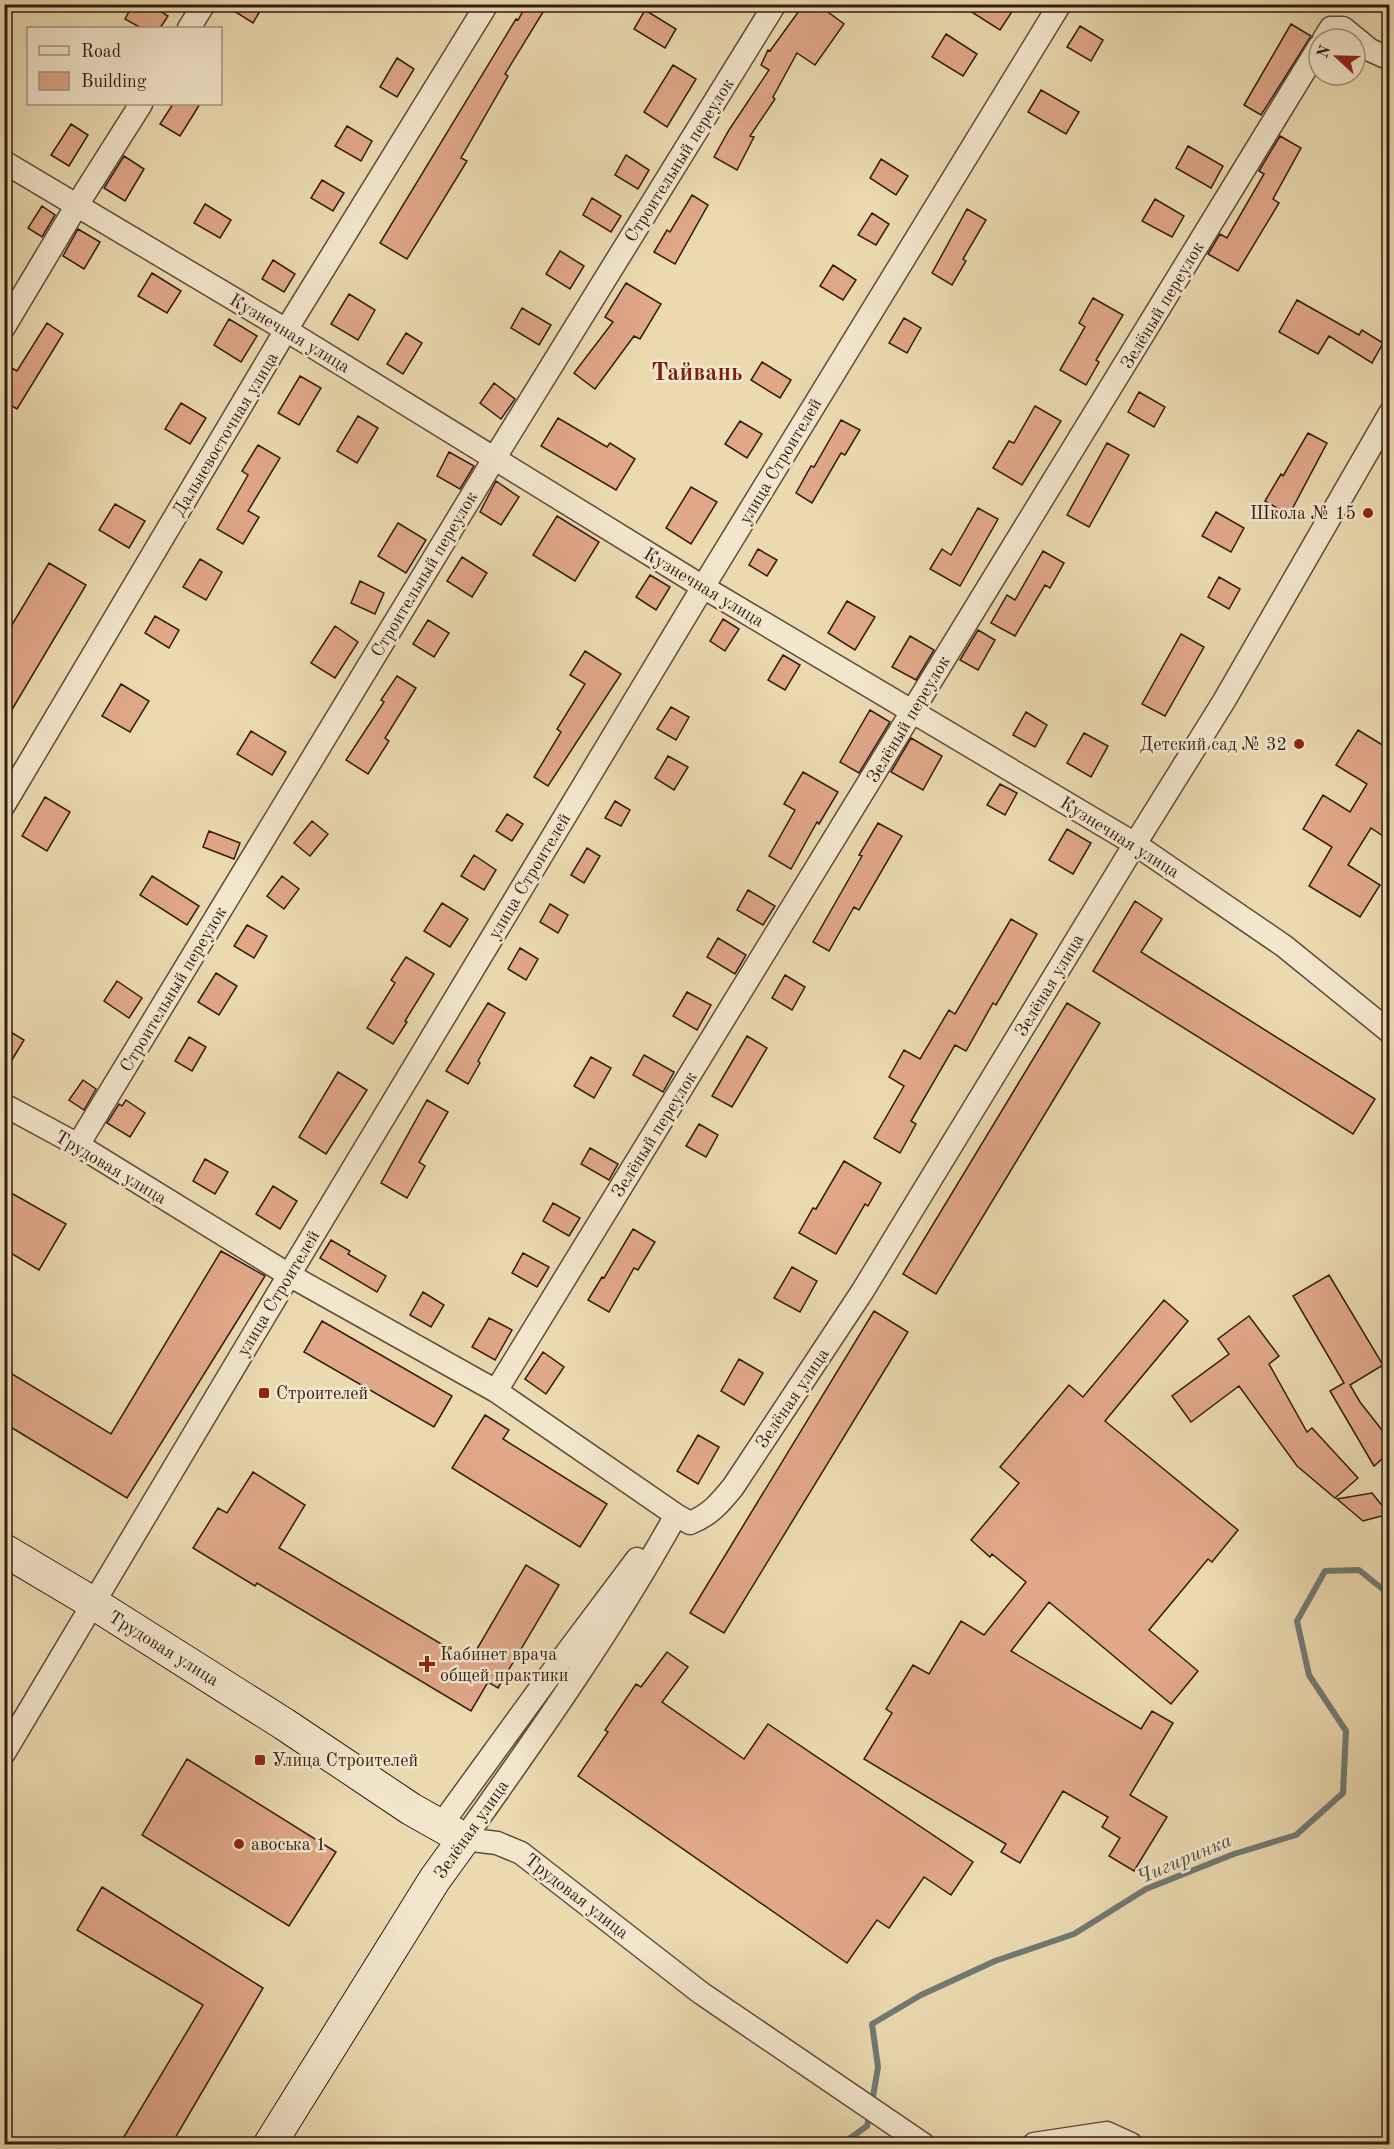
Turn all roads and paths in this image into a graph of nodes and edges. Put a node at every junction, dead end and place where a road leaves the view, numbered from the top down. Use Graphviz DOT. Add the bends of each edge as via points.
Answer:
graph roads {
  1 [pos="204,4"];
  2 [pos="487,4"];
  3 [pos="775,4"];
  4 [pos="1060,4"];
  5 [pos="190,27"];
  6 [pos="1367,48"];
  7 [pos="1389,59"];
  8 [pos="1307,67"];
  9 [pos="140,105"];
  10 [pos="4,162"];
  11 [pos="77,205"];
  12 [pos="4,327"];
  13 [pos="286,330"];
  14 [pos="1389,413"];
  15 [pos="494,459"];
  16 [pos="703,587"];
  17 [pos="914,711"];
  18 [pos="4,805"];
  19 [pos="1135,844"];
  20 [pos="1389,1032"];
  21 [pos="4,1105"];
  22 [pos="78,1145"];
  23 [pos="289,1275"];
  24 [pos="496,1391"];
  25 [pos="676,1515"];
  26 [pos="4,1550"];
  27 [pos="93,1603"];
  28 [pos="4,1753"];
  29 [pos="452,1832"];
  30 [pos="270,2145"];
  31 [pos="923,2145"];
  32 [pos="1034,2145"];
  33 [pos="1131,2145"];
  1 -- 5 [label="street"];
  2 -- 13 [label="street, Дальневосточная улица"];
  3 -- 15 [label="street, Строительный переулок"];
  4 -- 16 [label="street, улица Строителей"];
  6 -- 7 [label="street"];
  8 -- 17 [label="street, Зелёный переулок"];
  9 -- 11 [label="street"];
  10 -- 11 [label="street, Кузнечная улица"];
  11 -- 12 [label="street"];
  11 -- 13 [label="street, Кузнечная улица"];
  13 -- 15 [label="street, Кузнечная улица"];
  13 -- 18 [label="street, Дальневосточная улица"];
  14 -- 19 [label="street, Зелёная улица" via="1224,702"];
  15 -- 16 [label="street, Кузнечная улица"];
  15 -- 22 [label="street, Строительный переулок"];
  16 -- 17 [label="street, Кузнечная улица"];
  16 -- 23 [label="street, улица Строителей"];
  17 -- 19 [label="street, Кузнечная улица"];
  17 -- 24 [label="street, Зелёный переулок"];
  19 -- 20 [label="street, Кузнечная улица" via="1284,946"];
  19 -- 25 [label="street, Зелёная улица" via="862,1292 733,1487 704,1517 690,1523"];
  21 -- 22 [label="street, Трудовая улица"];
  22 -- 23 [label="street, Трудовая улица"];
  23 -- 24 [label="street, Трудовая улица"];
  23 -- 27 [label="street, улица Строителей"];
  24 -- 25 [label="street, Трудовая улица"];
  25 -- 29 [label="street, Зелёная улица" via="626,1601 502,1786"];
  26 -- 27 [label="street, Трудовая улица"];
  27 -- 28 [label="street, улица Строителей"];
  27 -- 29 [label="street, Трудовая улица"];
  29 -- 30 [label="street, Зелёная улица" via="435,1879"];
  29 -- 31 [label="street, Трудовая улица" via="521,1852 701,1993"];
  32 -- 33 [label="street" via="1107,2133"];
}
